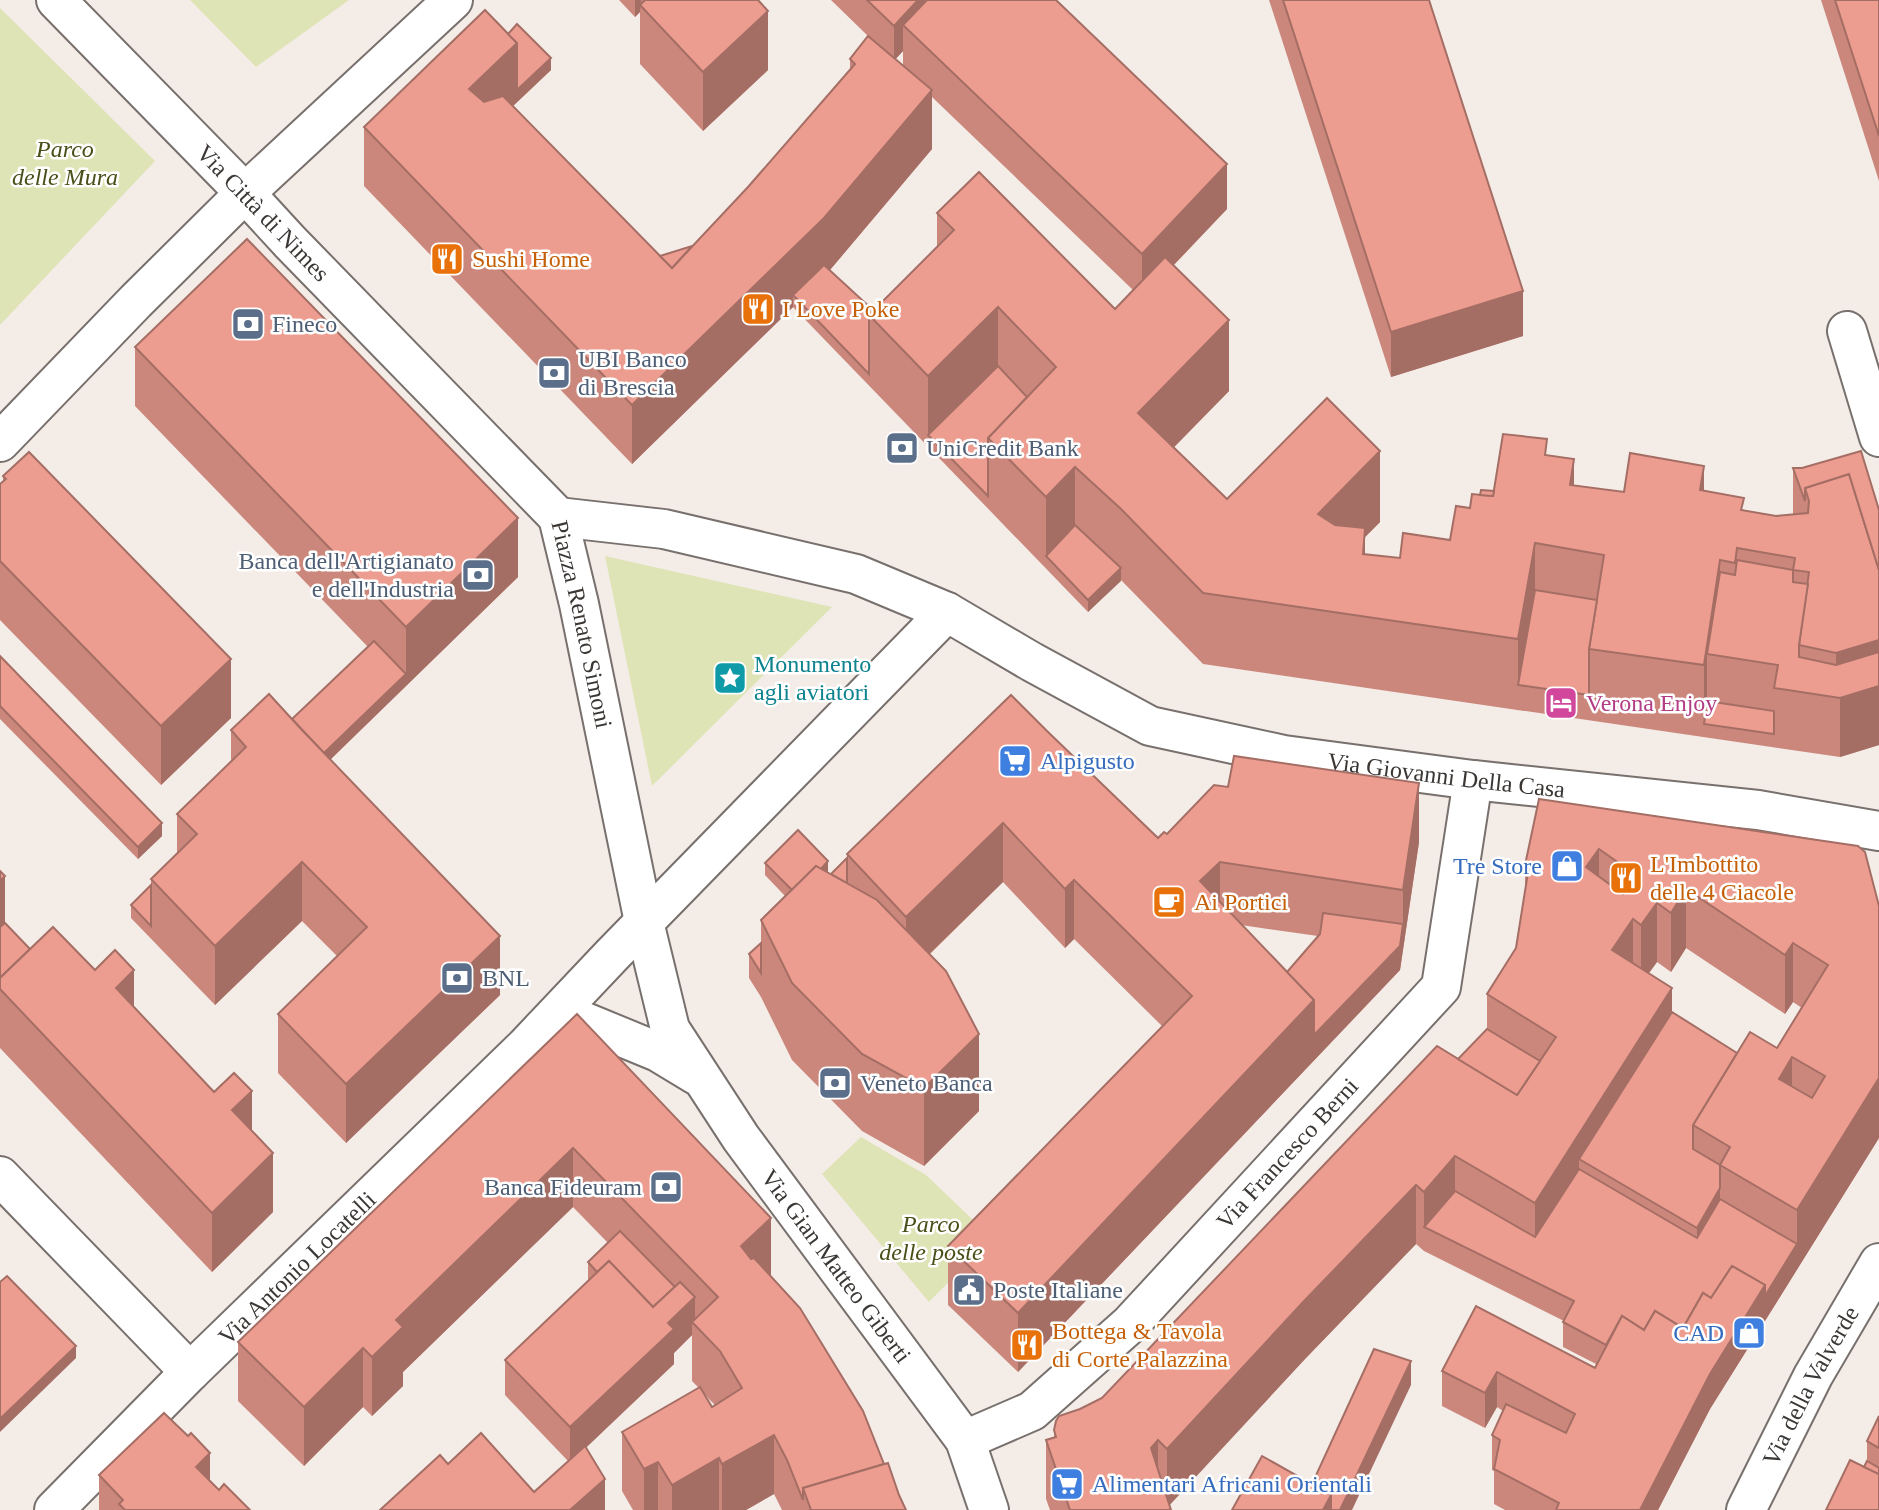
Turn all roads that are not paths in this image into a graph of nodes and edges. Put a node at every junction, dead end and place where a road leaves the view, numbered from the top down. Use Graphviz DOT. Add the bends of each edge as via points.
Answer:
graph roads {
  1 [pos="56,0"];
  2 [pos="453,0"];
  3 [pos="245,193"];
  4 [pos="1847,331"];
  5 [pos="1879,438"];
  6 [pos="0,442"];
  7 [pos="558,517"];
  8 [pos="947,612"];
  9 [pos="1032,662"];
  10 [pos="1473,780"];
  11 [pos="1879,831"];
  12 [pos="644,922"];
  13 [pos="543,1028"];
  14 [pos="670,1029"];
  15 [pos="702,1078"];
  16 [pos="0,1176"];
  17 [pos="1879,1263"];
  18 [pos="190,1372"];
  19 [pos="965,1440"];
  20 [pos="54,1510"];
  21 [pos="989,1510"];
  22 [pos="1746,1510"];
  1 -- 3 [label="street, Via Città di Nimes"];
  2 -- 3 [label="street"];
  3 -- 6 [label="street"];
  3 -- 7 [label="street, Via Città di Nimes"];
  4 -- 5 [label="street"];
  7 -- 8 [label="street, Piazza Renato Simoni" via="664,529 856,574"];
  7 -- 12 [label="street, Piazza Renato Simoni"];
  8 -- 9 [label="street, Piazza Renato Simoni"];
  8 -- 12 [label="street"];
  9 -- 10 [label="street, Via Giovanni Della Casa" via="1150,726 1283,755"];
  10 -- 11 [label="street, Via Giovanni Della Casa" via="1758,810"];
  10 -- 19 [label="street, Via Francesco Berni" via="1441,987 1130,1324 1032,1410"];
  12 -- 13 [label="street, Via Antonio Locatelli"];
  12 -- 14 [label="street, Piazza Renato Simoni"];
  13 -- 15 [label="street" via="585,1022 658,1052"];
  13 -- 18 [label="street, Via Antonio Locatelli"];
  14 -- 15 [label="street, Via Gian Matteo Giberti"];
  15 -- 19 [label="street, Via Gian Matteo Giberti" via="741,1138"];
  16 -- 18 [label="street"];
  17 -- 22 [label="street, Via della Valverde" via="1812,1376"];
  18 -- 20 [label="street, Via Antonio Locatelli"];
  19 -- 21 [label="street, Via Gian Matteo Giberti"];
}
